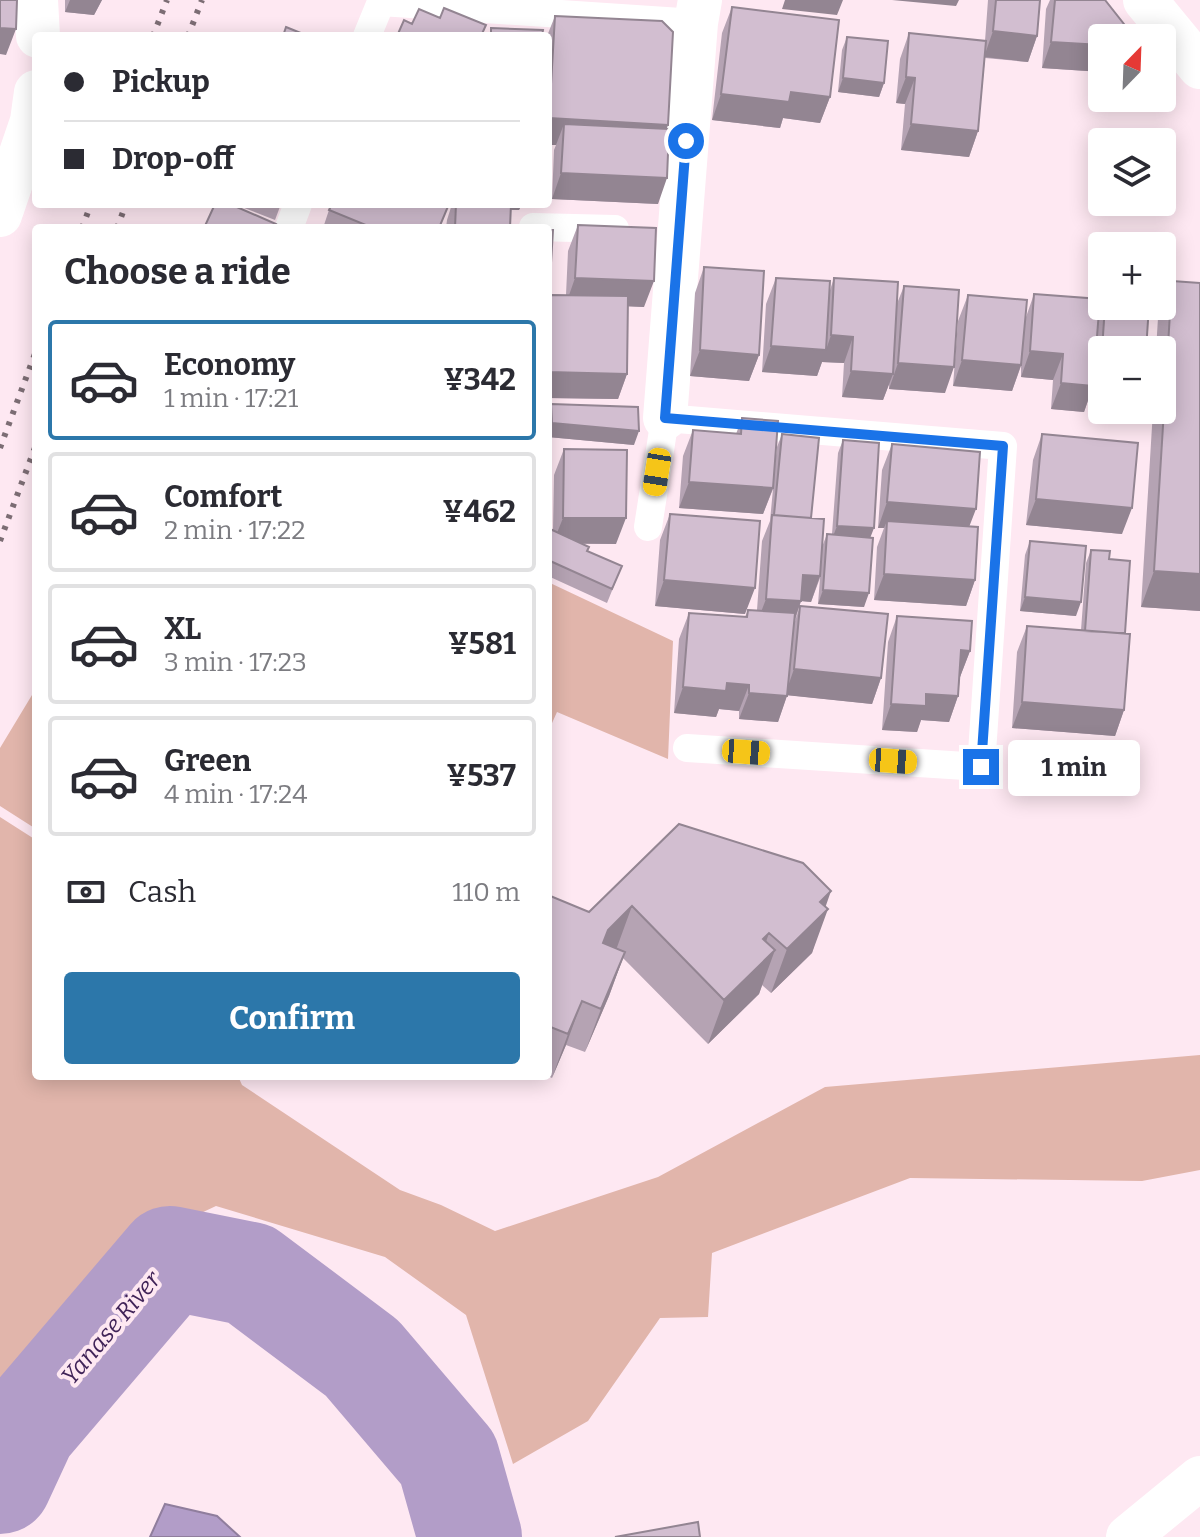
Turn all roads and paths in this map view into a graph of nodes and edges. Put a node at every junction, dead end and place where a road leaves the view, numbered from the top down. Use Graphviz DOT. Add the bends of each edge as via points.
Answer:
graph roads {
  1 [pos="36,0"];
  2 [pos="1145,0"];
  3 [pos="698,11"];
  4 [pos="38,32"];
  5 [pos="369,32"];
  6 [pos="1200,67"];
  7 [pos="32,121"];
  8 [pos="0,215"];
  9 [pos="552,228"];
  10 [pos="655,231"];
  11 [pos="665,418"];
  12 [pos="648,527"];
  13 [pos="687,748"];
  14 [pos="1200,1478"];
  15 [pos="1128,1537"];
  1 -- 4 [label="street"];
  2 -- 6 [label="street"];
  3 -- 5 [label="lane" via="381,2"];
  3 -- 10 [label="street"];
  7 -- 8 [label="street"];
  9 -- 10 [label="lane"];
  10 -- 11 [label="street"];
  11 -- 12 [label="lane"];
  11 -- 13 [label="lane" via="1003,446 981,767"];
  14 -- 15 [label="street"];
}
